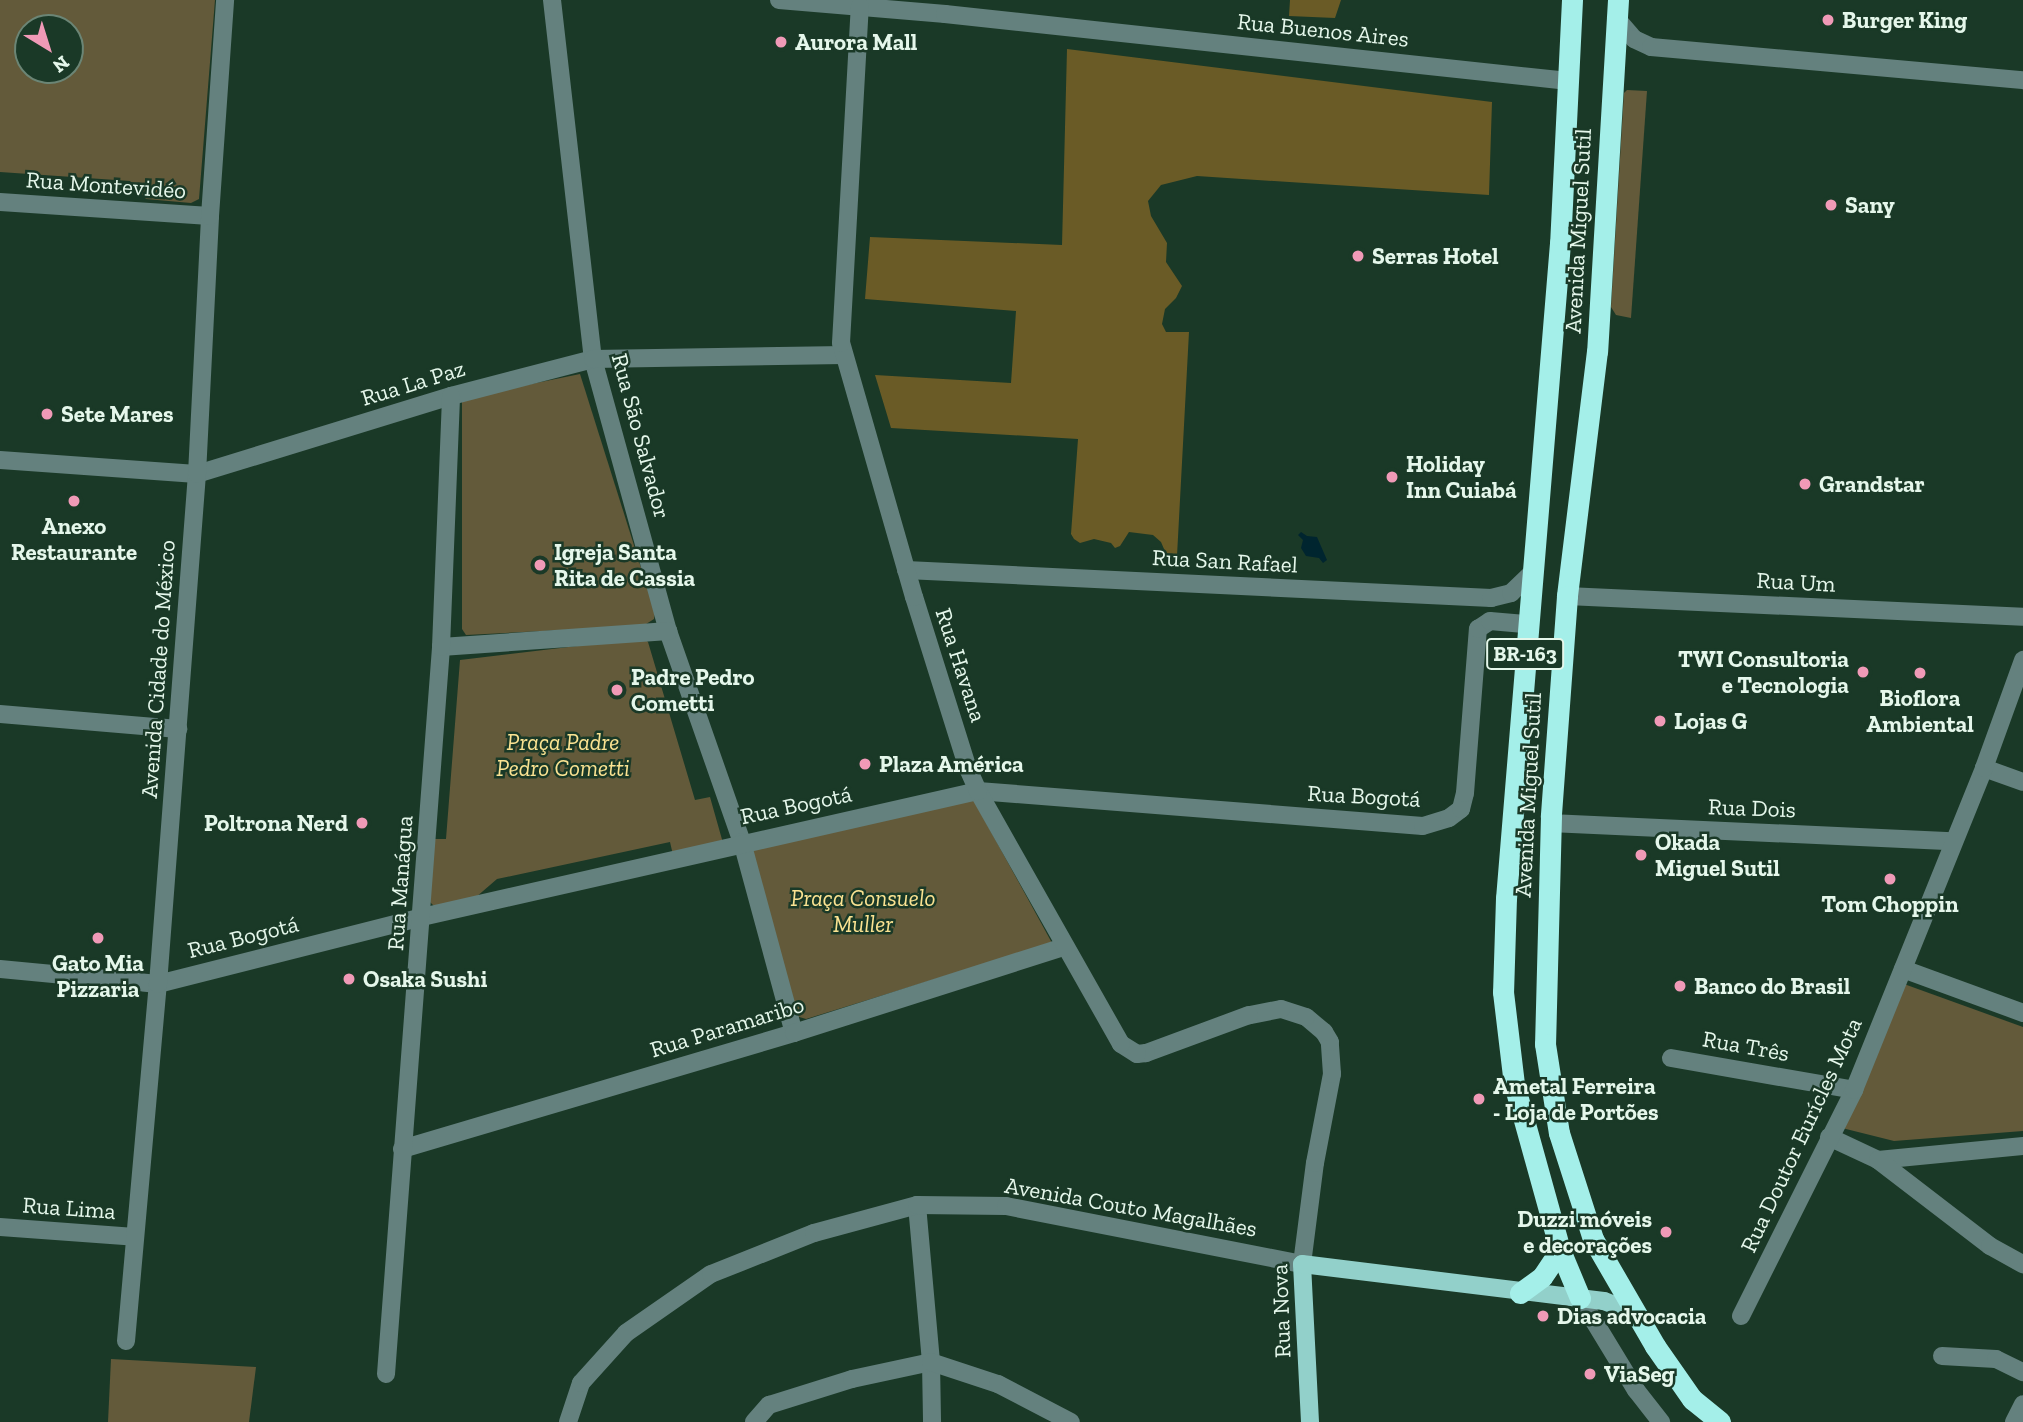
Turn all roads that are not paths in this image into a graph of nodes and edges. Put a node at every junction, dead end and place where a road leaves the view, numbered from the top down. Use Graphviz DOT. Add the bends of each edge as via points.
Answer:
graph roads {
  1 [pos="225,0"];
  2 [pos="552,0"];
  3 [pos="779,0"];
  4 [pos="1572,0"];
  5 [pos="860,7"];
  6 [pos="1617,9"];
  7 [pos="2023,80"];
  8 [pos="1568,81"];
  9 [pos="0,202"];
  10 [pos="209,216"];
  11 [pos="844,355"];
  12 [pos="593,359"];
  13 [pos="452,396"];
  14 [pos="0,460"];
  15 [pos="197,474"];
  16 [pos="906,570"];
  17 [pos="1532,573"];
  18 [pos="1567,596"];
  19 [pos="2023,618"];
  20 [pos="1528,624"];
  21 [pos="668,631"];
  22 [pos="441,647"];
  23 [pos="2023,660"];
  24 [pos="0,714"];
  25 [pos="178,729"];
  26 [pos="1984,768"];
  27 [pos="2023,782"];
  28 [pos="978,791"];
  29 [pos="1550,824"];
  30 [pos="1952,841"];
  31 [pos="741,842"];
  32 [pos="422,917"];
  33 [pos="1064,947"];
  34 [pos="0,969"];
  35 [pos="1903,969"];
  36 [pos="158,984"];
  37 [pos="2023,1013"];
  38 [pos="794,1033"];
  39 [pos="1671,1058"];
  40 [pos="1332,1074"];
  41 [pos="1854,1090"];
  42 [pos="1829,1137"];
  43 [pos="2023,1146"];
  44 [pos="402,1149"];
  45 [pos="1878,1160"];
  46 [pos="917,1205"];
  47 [pos="0,1227"];
  48 [pos="135,1237"];
  49 [pos="1560,1250"];
  50 [pos="1301,1264"];
  51 [pos="2023,1264"];
  52 [pos="1520,1293"];
  53 [pos="1580,1298"];
  54 [pos="1635,1312"];
  55 [pos="1741,1316"];
  56 [pos="126,1341"];
  57 [pos="1942,1356"];
  58 [pos="932,1362"];
  59 [pos="2023,1371"];
  60 [pos="386,1374"];
  61 [pos="568,1422"];
  62 [pos="754,1422"];
  63 [pos="932,1422"];
  64 [pos="1071,1422"];
  65 [pos="1310,1422"];
  66 [pos="1661,1422"];
  67 [pos="1720,1422"];
  1 -- 10 [label="street, Avenida Cidade do México"];
  2 -- 12 [label="street, Rua São Salvador"];
  3 -- 5 [label="street, Rua Buenos Aires"];
  4 -- 8 [label="highway, Avenida Miguel Sutil / BR-163"];
  5 -- 8 [label="street, Rua Buenos Aires"];
  5 -- 11 [label="street, Rua Havana" via="840,324"];
  6 -- 7 [label="street" via="1634,39 1651,47"];
  6 -- 18 [label="highway, Avenida Miguel Sutil / BR-163" via="1597,351"];
  8 -- 17 [label="highway, Avenida Miguel Sutil / BR-163" via="1560,243"];
  9 -- 10 [label="street, Rua Montevidéo"];
  10 -- 15 [label="street, Avenida Cidade do México"];
  11 -- 12 [label="street, Rua La Paz"];
  11 -- 16 [label="street, Rua Havana"];
  12 -- 13 [label="street, Rua La Paz"];
  12 -- 21 [label="street, Rua São Salvador"];
  13 -- 15 [label="street, Rua La Paz"];
  13 -- 22 [label="street, Rua Manágua"];
  14 -- 15 [label="street, Rua La Paz"];
  15 -- 25 [label="street, Avenida Cidade do México"];
  16 -- 17 [label="street, Rua San Rafael" via="1491,598 1511,593"];
  16 -- 28 [label="street, Rua Havana"];
  17 -- 20 [label="highway, Avenida Miguel Sutil / BR-163"];
  18 -- 19 [label="street, Rua Um"];
  18 -- 29 [label="highway, Avenida Miguel Sutil / BR-163"];
  20 -- 28 [label="street, Rua Bogotá" via="1490,621 1478,629 1461,809 1423,827"];
  20 -- 49 [label="highway, Avenida Miguel Sutil / BR-163" via="1503,992 1514,1084"];
  21 -- 22 [label="street"];
  21 -- 31 [label="street, Rua São Salvador"];
  22 -- 32 [label="street, Rua Manágua"];
  23 -- 26 [label="street, Rua Doutor Eurícles Mota"];
  24 -- 25 [label="street"];
  25 -- 36 [label="street, Avenida Cidade do México"];
  26 -- 27 [label="street"];
  26 -- 30 [label="street, Rua Doutor Eurícles Mota"];
  28 -- 31 [label="street, Rua Bogotá"];
  28 -- 33 [label="street, Rua Havana"];
  29 -- 30 [label="street, Rua Dois"];
  29 -- 54 [label="highway, Avenida Miguel Sutil / BR-163" via="1545,1044 1559,1133 1593,1239"];
  30 -- 35 [label="street, Rua Doutor Eurícles Mota"];
  31 -- 32 [label="street, Rua Bogotá"];
  31 -- 38 [label="street, Rua São Salvador"];
  32 -- 36 [label="street, Rua Bogotá"];
  32 -- 44 [label="street, Rua Manágua"];
  33 -- 38 [label="street, Rua Paramaribo"];
  33 -- 40 [label="street, Rua Havana" via="1113,1035 1137,1054 1249,1014 1281,1009 1306,1017 1324,1032 1330,1042"];
  34 -- 36 [label="street, Rua Bogotá"];
  35 -- 37 [label="street"];
  35 -- 41 [label="street, Rua Doutor Eurícles Mota"];
  36 -- 48 [label="street, Avenida Cidade do México"];
  38 -- 44 [label="street, Rua Paramaribo"];
  39 -- 41 [label="street, Rua Três"];
  40 -- 50 [label="street, Rua Nova"];
  41 -- 42 [label="street, Rua Doutor Eurícles Mota"];
  42 -- 45 [label="street"];
  42 -- 55 [label="street, Rua Doutor Eurícles Mota"];
  43 -- 45 [label="street"];
  44 -- 60 [label="street, Rua Manágua"];
  45 -- 51 [label="street" via="1990,1246"];
  46 -- 50 [label="street, Avenida Couto Magalhães" via="1006,1206"];
  46 -- 58 [label="street"];
  46 -- 61 [label="street, Avenida Couto Magalhães" via="814,1233 711,1274 626,1333 581,1383"];
  47 -- 48 [label="street, Rua Lima"];
  48 -- 56 [label="street, Avenida Cidade do México"];
  49 -- 52 [label="highway" via="1542,1277"];
  49 -- 53 [label="highway, Avenida Miguel Sutil / BR-163"];
  50 -- 52 [label="main road, Avenida Couto Magalhães"];
  50 -- 65 [label="main road, Rua Nova"];
  52 -- 53 [label="main road, Avenida Couto Magalhães"];
  53 -- 54 [label="main road, Avenida Couto Magalhães"];
  53 -- 66 [label="street, Avenida Miguel Sutil / BR-163" via="1629,1380"];
  54 -- 67 [label="highway, Avenida Miguel Sutil / BR-163" via="1692,1399"];
  57 -- 59 [label="street" via="1996,1359"];
  58 -- 62 [label="street" via="852,1379 769,1405"];
  58 -- 63 [label="street"];
  58 -- 64 [label="street" via="998,1384"];
}
